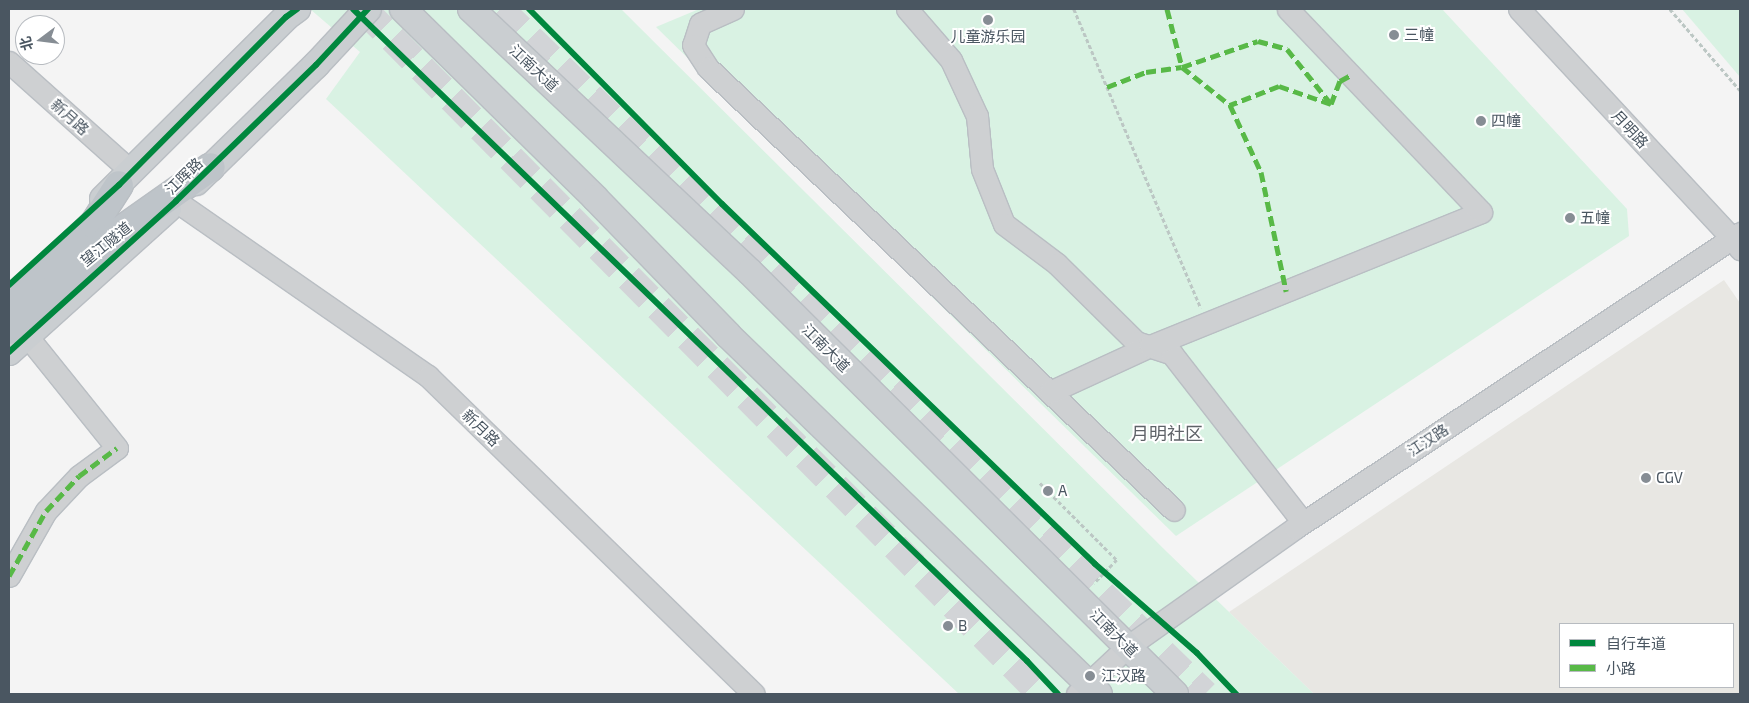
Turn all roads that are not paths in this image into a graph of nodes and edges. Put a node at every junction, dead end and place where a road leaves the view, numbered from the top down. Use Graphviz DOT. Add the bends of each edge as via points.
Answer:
graph roads {
  1 [pos="297,9"];
  2 [pos="368,9"];
  3 [pos="402,9"];
  4 [pos="471,9"];
  5 [pos="734,9"];
  6 [pos="907,9"];
  7 [pos="1288,9"];
  8 [pos="1518,9"];
  9 [pos="9,62"];
  10 [pos="211,167"];
  11 [pos="125,178"];
  12 [pos="176,201"];
  13 [pos="1738,240"];
  14 [pos="9,285"];
  15 [pos="9,302"];
  16 [pos="15,340"];
  17 [pos="1150,346"];
  18 [pos="1050,392"];
  19 [pos="1174,510"];
  20 [pos="1304,522"];
  21 [pos="9,576"];
  22 [pos="1128,647"];
  23 [pos="1088,691"];
  24 [pos="754,694"];
  25 [pos="1175,694"];
  1 -- 11 [label="main road"];
  2 -- 10 [label="main road, 江晖路" via="316,65"];
  3 -- 23 [label="main road"];
  4 -- 22 [label="main road, 江南大道" via="750,272"];
  5 -- 18 [label="street" via="700,24 693,45 708,68"];
  6 -- 17 [label="street" via="950,60 977,116 982,169 1004,224 1057,264 1136,342"];
  7 -- 17 [label="street" via="1481,212"];
  8 -- 13 [label="street, 月明路"];
  9 -- 11 [label="street, 新月路"];
  10 -- 12 [label="main road, 江晖路"];
  10 -- 16 [label="highway, 望江隧道" via="106,241"];
  11 -- 14 [label="main road"];
  11 -- 15 [label="highway, 望江隧道" via="94,224"];
  12 -- 16 [label="main road, 江晖路"];
  12 -- 24 [label="street, 新月路" via="428,376"];
  13 -- 20 [label="street, 江汉路"];
  16 -- 21 [label="street" via="117,448 79,476 46,511"];
  17 -- 18 [label="street"];
  17 -- 20 [label="street" via="1172,354"];
  18 -- 19 [label="street"];
  20 -- 22 [label="street, 江汉路"];
  22 -- 23 [label="street, 江汉路"];
  22 -- 25 [label="main road, 江南大道"];
}
